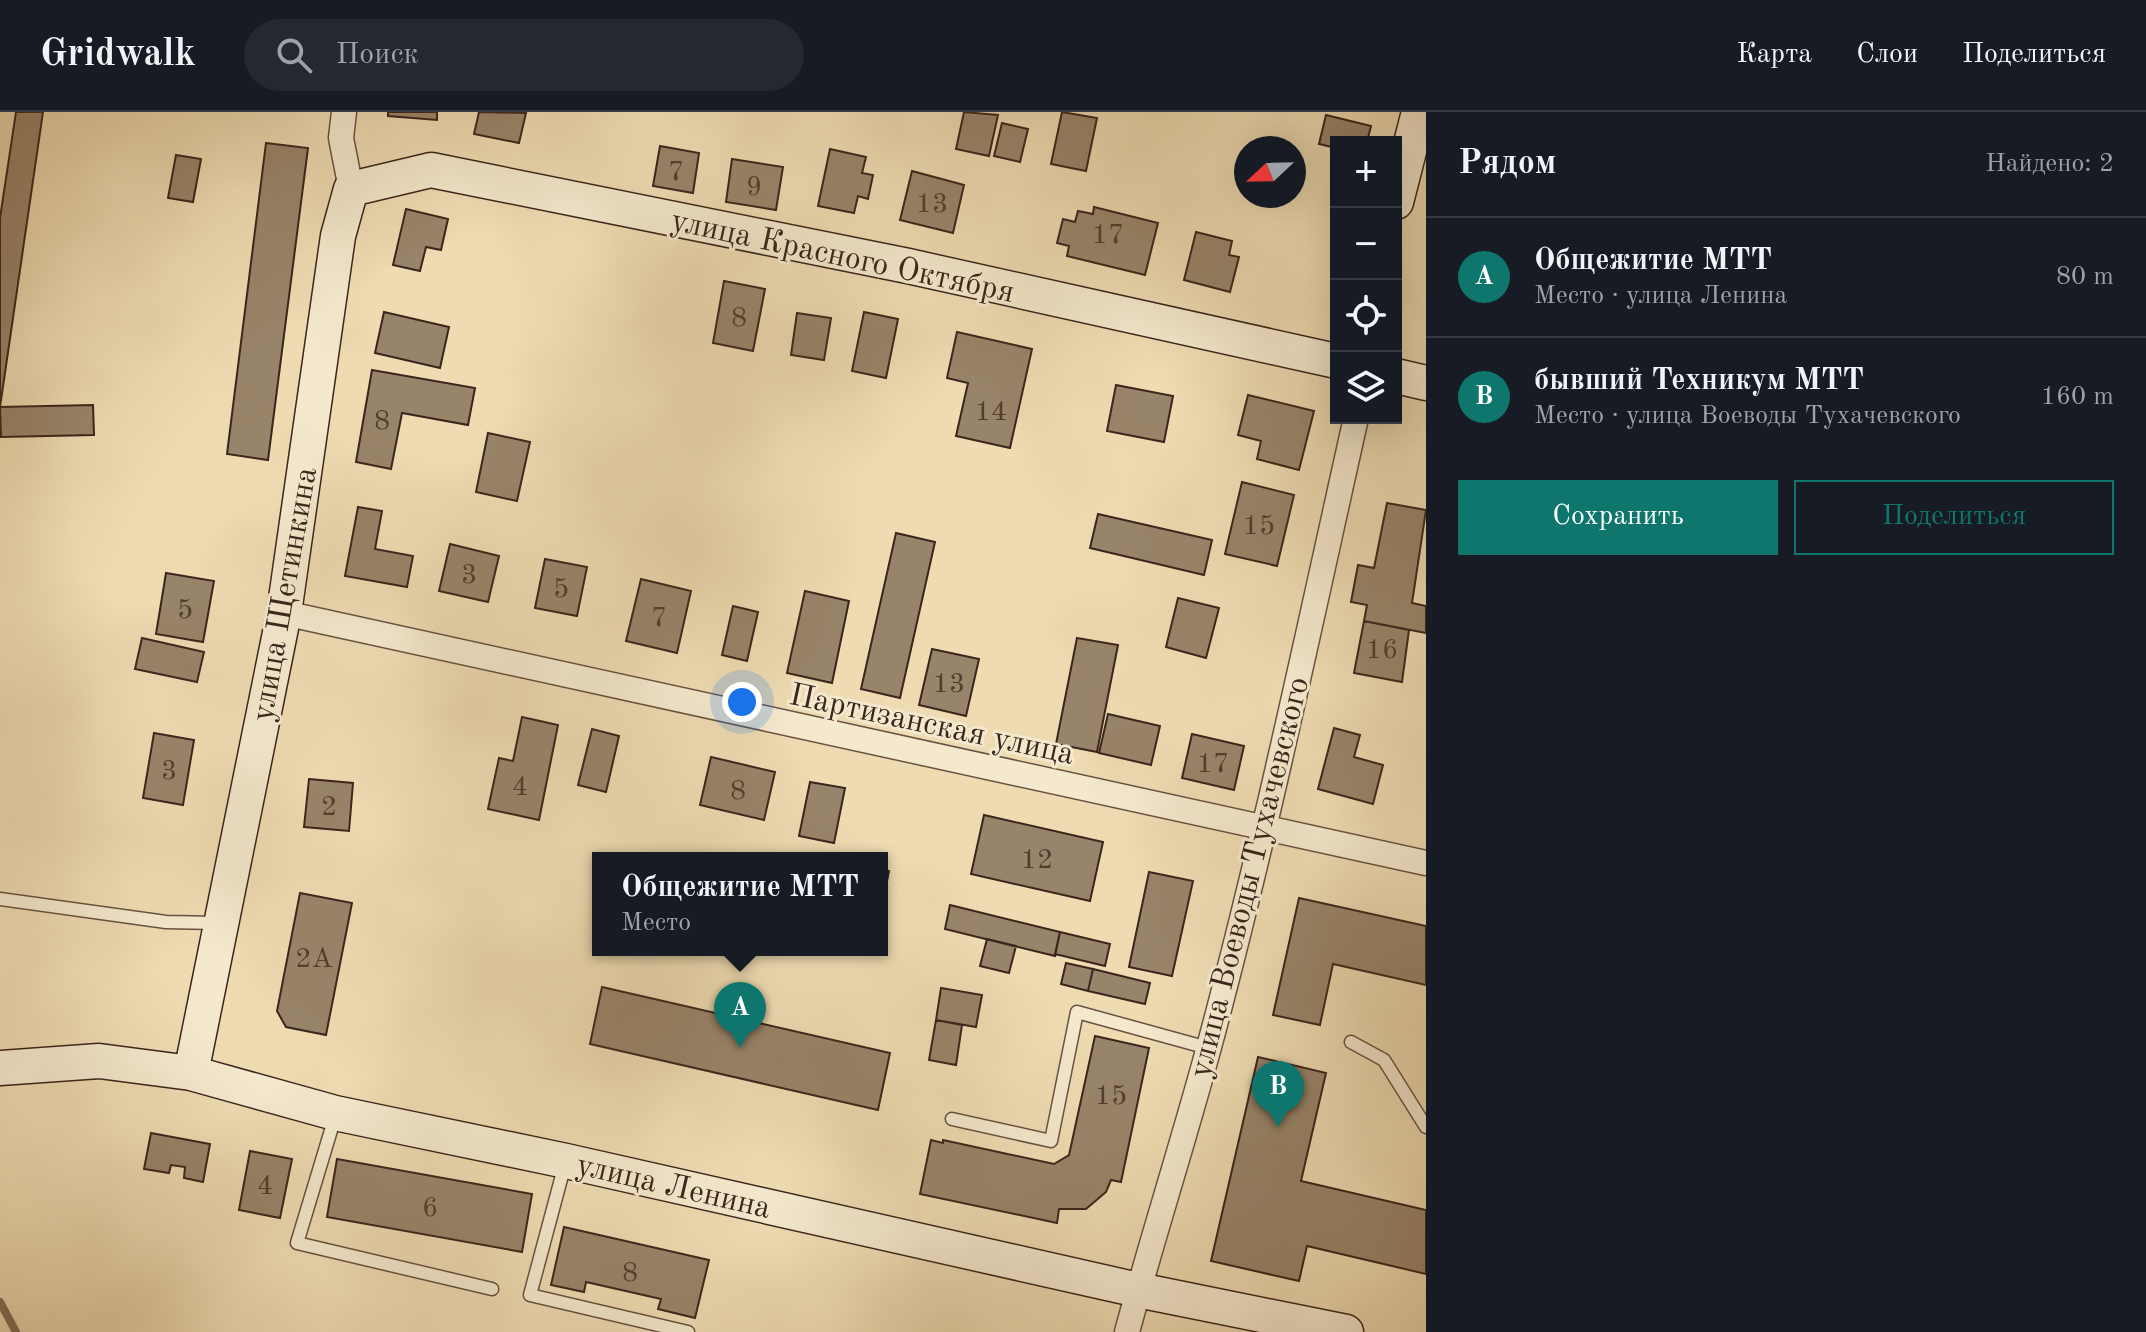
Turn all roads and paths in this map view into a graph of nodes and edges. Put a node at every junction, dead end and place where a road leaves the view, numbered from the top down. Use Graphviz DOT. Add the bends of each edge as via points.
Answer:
graph roads {
  1 [pos="344,112"];
  2 [pos="1419,112"];
  3 [pos="1402,179"];
  4 [pos="351,189"];
  5 [pos="1330,360"];
  6 [pos="1402,377"];
  7 [pos="1426,383"];
  8 [pos="1355,424"];
  9 [pos="284,613"];
  10 [pos="1264,827"];
  11 [pos="1426,863"];
  12 [pos="0,899"];
  13 [pos="221,923"];
  14 [pos="1351,1042"];
  15 [pos="1208,1048"];
  16 [pos="0,1068"];
  17 [pos="191,1073"];
  18 [pos="335,1113"];
  19 [pos="952,1119"];
  20 [pos="1426,1127"];
  21 [pos="566,1161"];
  22 [pos="492,1289"];
  23 [pos="1138,1290"];
  24 [pos="688,1332"];
  25 [pos="1127,1332"];
  26 [pos="1346,1332"];
  1 -- 4 [label="street, улица Щетинкина" via="341,138"];
  2 -- 3 [label="main road"];
  4 -- 5 [label="main road, улица Красного Октября" via="431,170 908,266"];
  4 -- 9 [label="main road, улица Щетинкина" via="338,236"];
  6 -- 7 [label="main road"];
  8 -- 10 [label="street, улица Воеводы Тухачевского"];
  9 -- 10 [label="street, Партизанская улица"];
  9 -- 13 [label="main road, улица Щетинкина"];
  10 -- 11 [label="street, Партизанская улица"];
  10 -- 15 [label="street, улица Воеводы Тухачевского"];
  12 -- 13 [label="lane" via="166,922"];
  13 -- 17 [label="main road, улица Щетинкина"];
  14 -- 20 [label="lane" via="1384,1060"];
  15 -- 19 [label="lane" via="1077,1012 1051,1141"];
  15 -- 23 [label="street, улица Воеводы Тухачевского"];
  16 -- 17 [label="main road, улица Ленина" via="99,1061"];
  17 -- 18 [label="main road, улица Ленина"];
  18 -- 21 [label="main road, улица Ленина"];
  18 -- 22 [label="lane" via="297,1243"];
  21 -- 23 [label="main road, улица Ленина"];
  21 -- 24 [label="lane" via="530,1295"];
  23 -- 25 [label="street, улица Воеводы Тухачевского"];
  23 -- 26 [label="main road, улица Ленина"];
}
